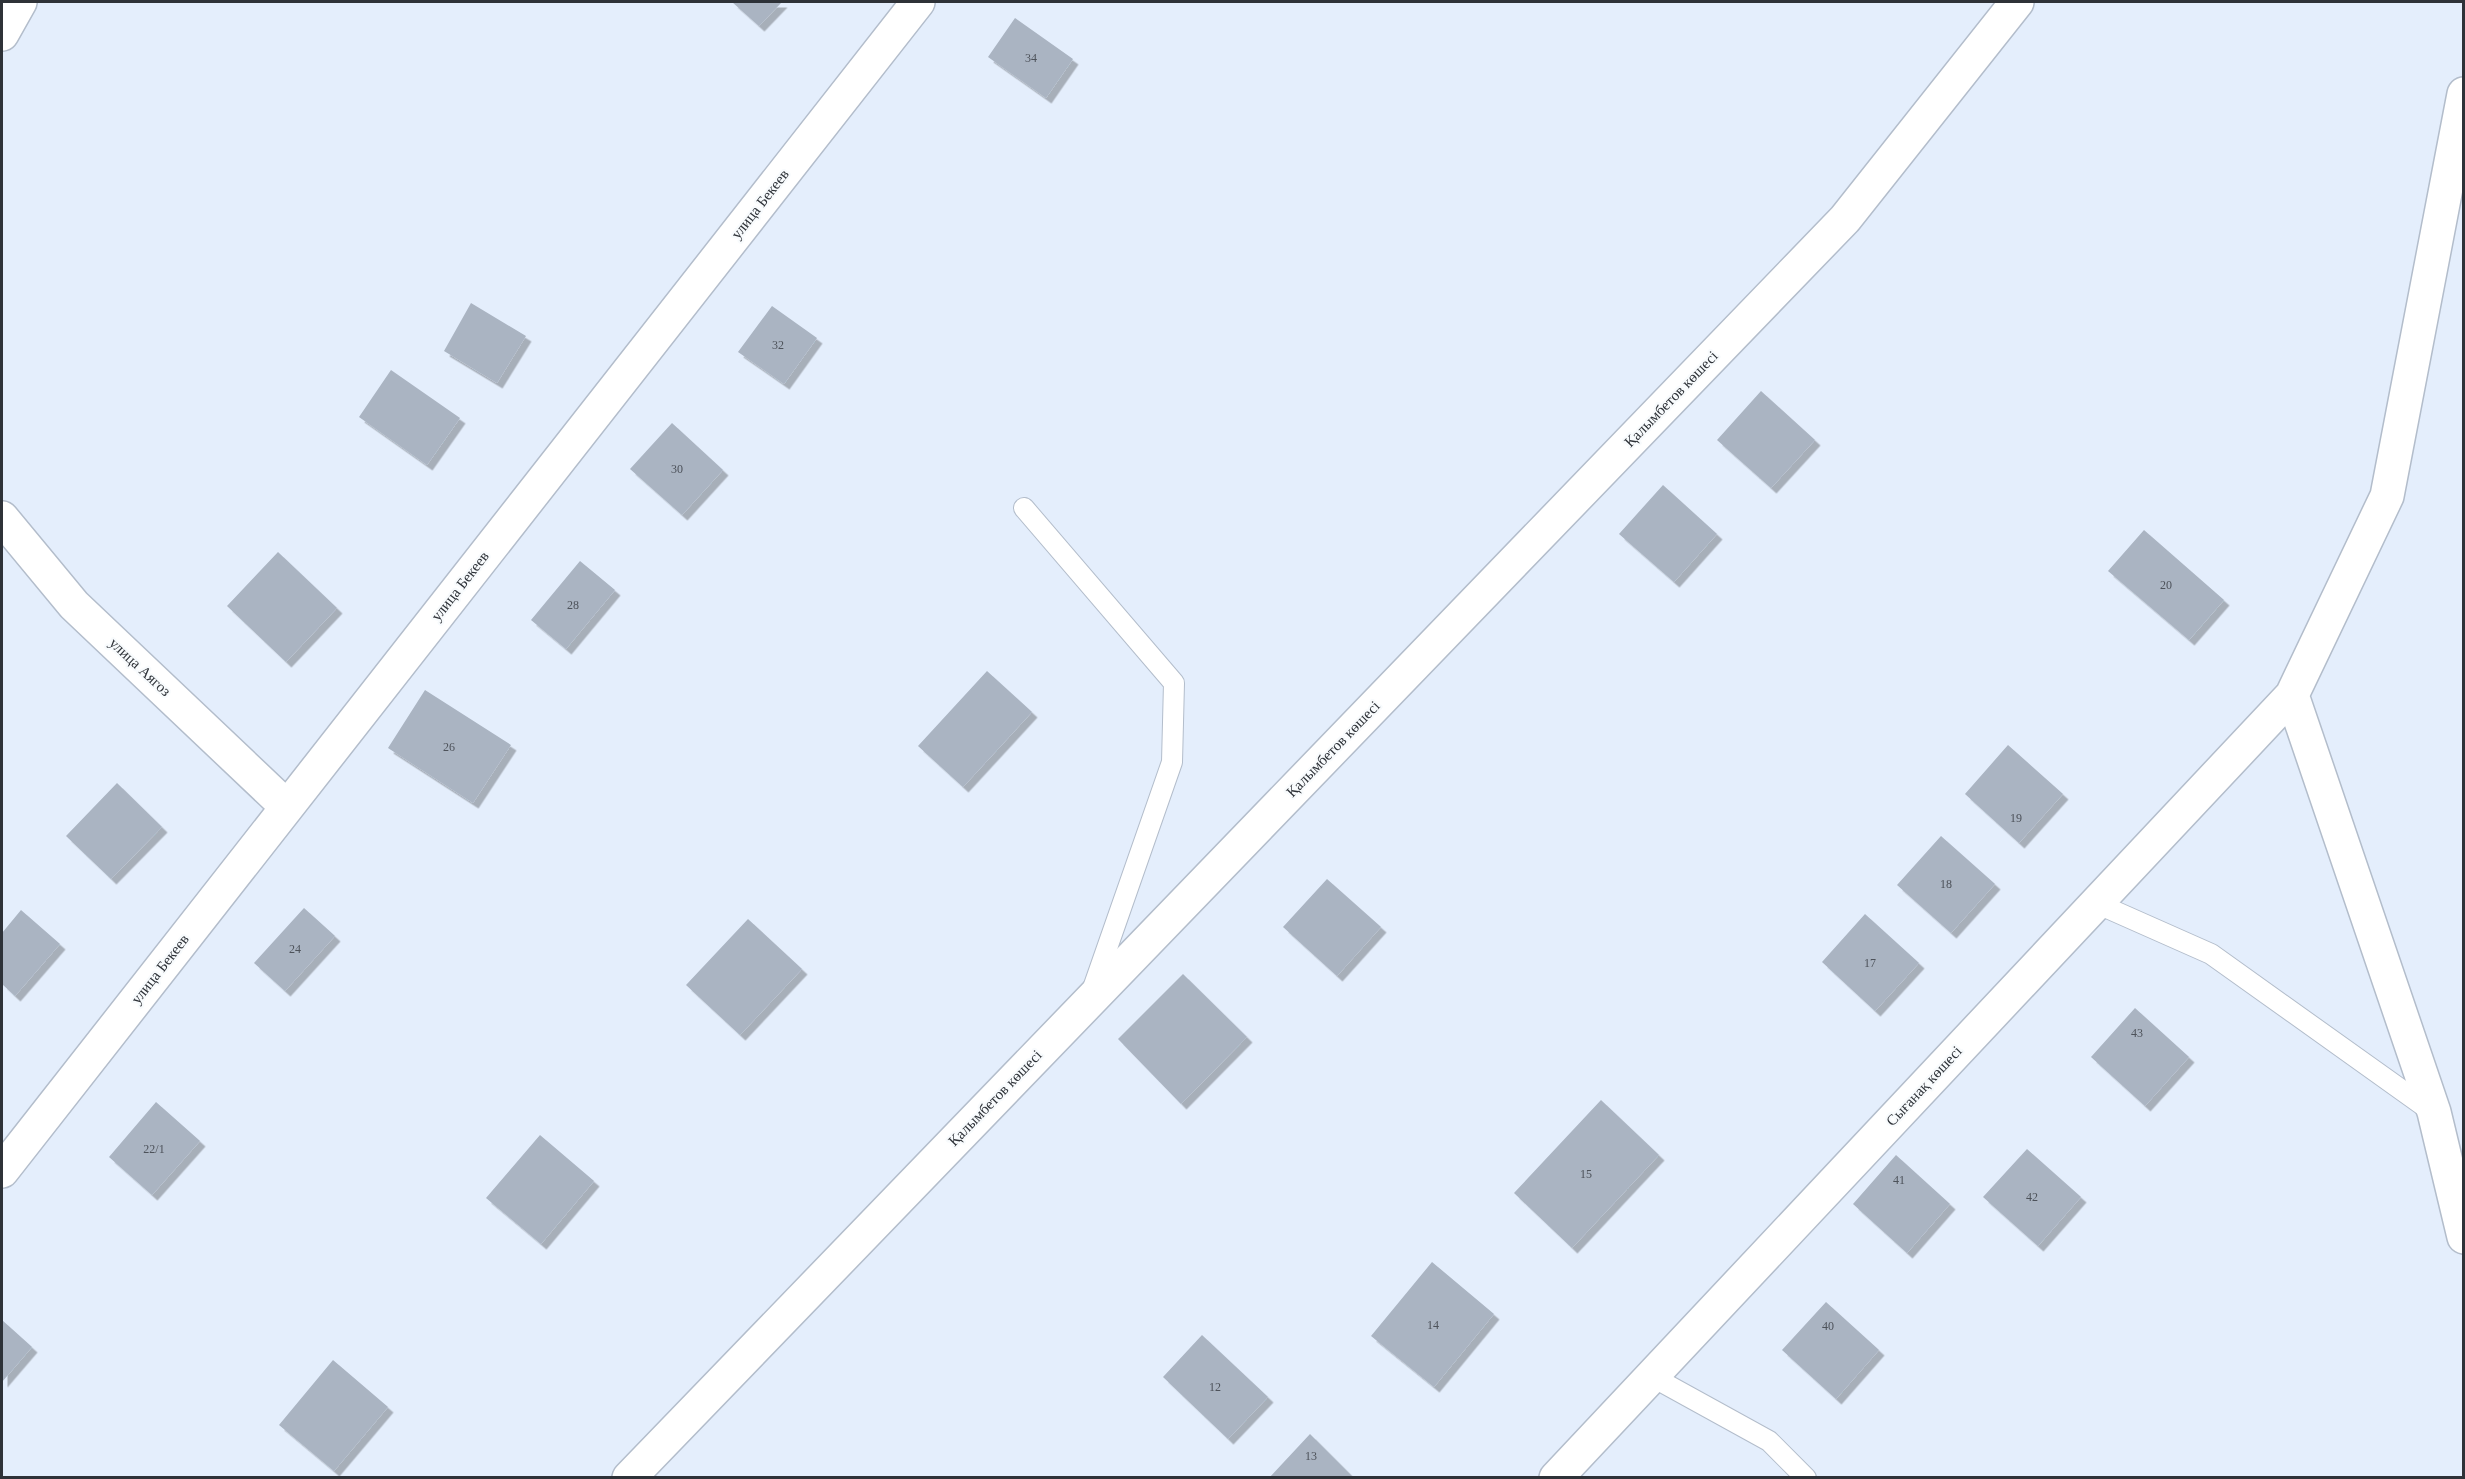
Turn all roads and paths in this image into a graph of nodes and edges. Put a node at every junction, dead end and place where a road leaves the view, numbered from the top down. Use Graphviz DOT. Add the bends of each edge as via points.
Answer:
graph roads {
  1 [pos="20,2"];
  2 [pos="918,2"];
  3 [pos="2017,2"];
  4 [pos="2,34"];
  5 [pos="2463,94"];
  6 [pos="1024,508"];
  7 [pos="2,518"];
  8 [pos="2292,695"];
  9 [pos="287,807"];
  10 [pos="2096,903"];
  11 [pos="1089,1002"];
  12 [pos="2434,1113"];
  13 [pos="2,1171"];
  14 [pos="2463,1237"];
  15 [pos="1651,1376"];
  16 [pos="629,1478"];
  17 [pos="1556,1478"];
  18 [pos="1806,1478"];
  1 -- 4 [label="street"];
  2 -- 9 [label="street, улица Бекеев"];
  3 -- 11 [label="street, Қалымбетов көшесі" via="1845,219"];
  5 -- 8 [label="street, Сығанақ көшесі" via="2387,496"];
  6 -- 11 [label="lane" via="1174,683 1172,762"];
  7 -- 9 [label="street, улица Аягоз" via="74,605"];
  8 -- 10 [label="street, Сығанақ көшесі"];
  8 -- 12 [label="street"];
  9 -- 13 [label="street, улица Бекеев"];
  10 -- 12 [label="lane" via="2211,954"];
  10 -- 15 [label="street, Сығанақ көшесі"];
  11 -- 16 [label="street, Қалымбетов көшесі"];
  12 -- 14 [label="street"];
  15 -- 17 [label="street, Сығанақ көшесі"];
  15 -- 18 [label="lane" via="1769,1441"];
}
